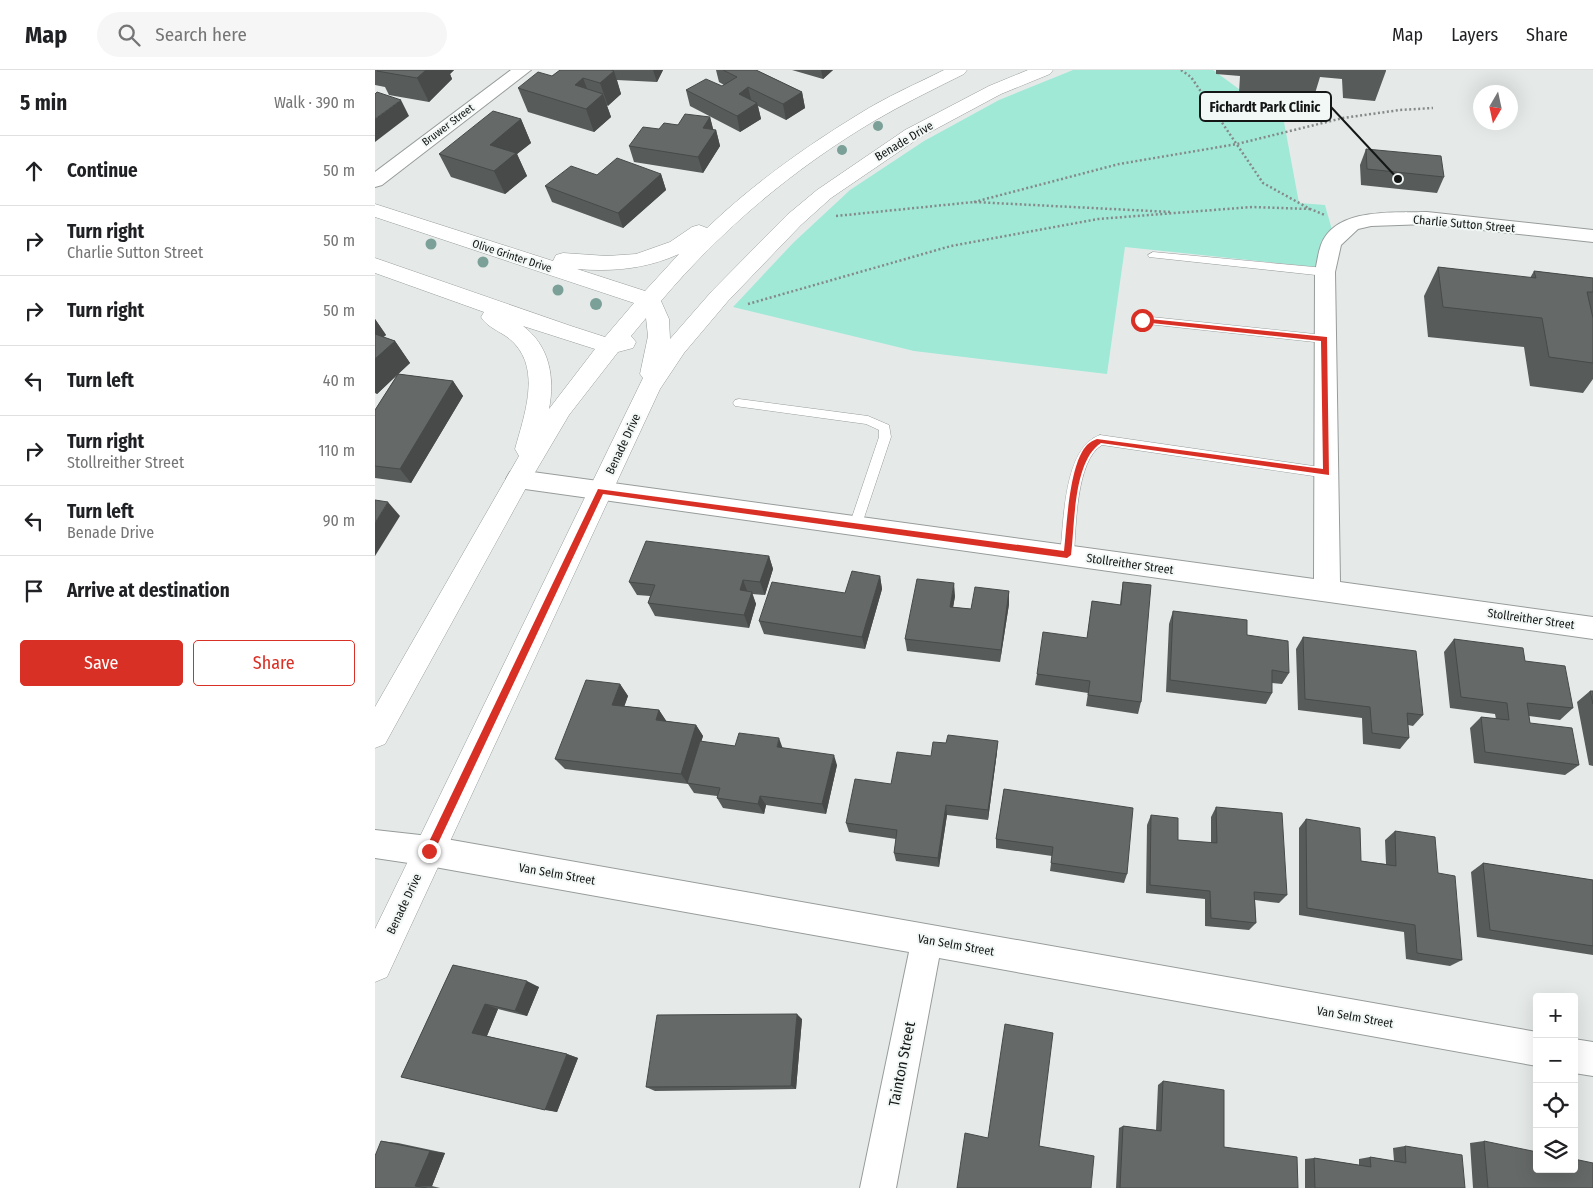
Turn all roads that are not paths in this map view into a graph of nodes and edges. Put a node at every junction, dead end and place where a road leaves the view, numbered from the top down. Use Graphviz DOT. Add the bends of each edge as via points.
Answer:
graph roads {
  1 [pos="522,70"];
  2 [pos="958,70"];
  3 [pos="1045,70"];
  4 [pos="772,180"];
  5 [pos="375,181"];
  6 [pos="375,210"];
  7 [pos="1593,236"];
  8 [pos="489,249"];
  9 [pos="1153,255"];
  10 [pos="375,265"];
  11 [pos="1325,272"];
  12 [pos="453,294"];
  13 [pos="649,300"];
  14 [pos="702,317"];
  15 [pos="1142,320"];
  16 [pos="660,333"];
  17 [pos="1324,339"];
  18 [pos="610,346"];
  19 [pos="650,386"];
  20 [pos="739,403"];
  21 [pos="1327,473"];
  22 [pos="518,479"];
  23 [pos="600,491"];
  24 [pos="855,526"];
  25 [pos="1067,555"];
  26 [pos="1327,591"];
  27 [pos="1593,628"];
  28 [pos="375,735"];
  29 [pos="375,844"];
  30 [pos="429,851"];
  31 [pos="927,940"];
  32 [pos="375,965"];
  33 [pos="1533,1048"];
  34 [pos="1578,1057"];
  35 [pos="1593,1059"];
  36 [pos="878,1188"];
  1 -- 5 [label="street, Bruwer Street"];
  2 -- 4 [label="street" via="867,117"];
  3 -- 14 [label="street, Benade Drive" via="995,90 912,134 825,194 793,220"];
  4 -- 8 [label="street" via="677,247 641,260 591,265"];
  4 -- 13 [label="street" via="708,237"];
  6 -- 8 [label="street, Olive Grinter Drive"];
  7 -- 11 [label="street, Charlie Sutton Street" via="1427,218 1371,220 1352,224 1341,232 1331,244"];
  8 -- 13 [label="street, Olive Grinter Drive"];
  9 -- 11 [label="lane"];
  10 -- 12 [label="street"];
  11 -- 17 [label="street"];
  12 -- 18 [label="street"];
  12 -- 22 [label="street" via="523,337 537,360 541,375 535,416"];
  13 -- 16 [label="street" via="659,318"];
  13 -- 18 [label="street"];
  14 -- 16 [label="street"];
  14 -- 19 [label="street, Benade Drive" via="676,347"];
  15 -- 17 [label="lane"];
  16 -- 18 [label="street"];
  16 -- 19 [label="street"];
  17 -- 21 [label="street"];
  18 -- 22 [label="street" via="561,409"];
  19 -- 23 [label="street, Benade Drive"];
  20 -- 24 [label="lane" via="869,420 885,428 885,437"];
  21 -- 25 [label="lane" via="1100,440 1084,456 1076,480"];
  21 -- 26 [label="street"];
  22 -- 23 [label="street, Stollreither Street"];
  22 -- 28 [label="street"];
  23 -- 24 [label="street, Stollreither Street"];
  23 -- 30 [label="street, Benade Drive"];
  24 -- 25 [label="street, Stollreither Street"];
  25 -- 26 [label="street, Stollreither Street"];
  26 -- 27 [label="street, Stollreither Street"];
  29 -- 30 [label="street, Van Selm Street"];
  30 -- 31 [label="street, Van Selm Street"];
  30 -- 32 [label="street, Benade Drive"];
  31 -- 33 [label="street, Van Selm Street"];
  31 -- 36 [label="street, Tainton Street"];
  34 -- 35 [label="street"];
}
